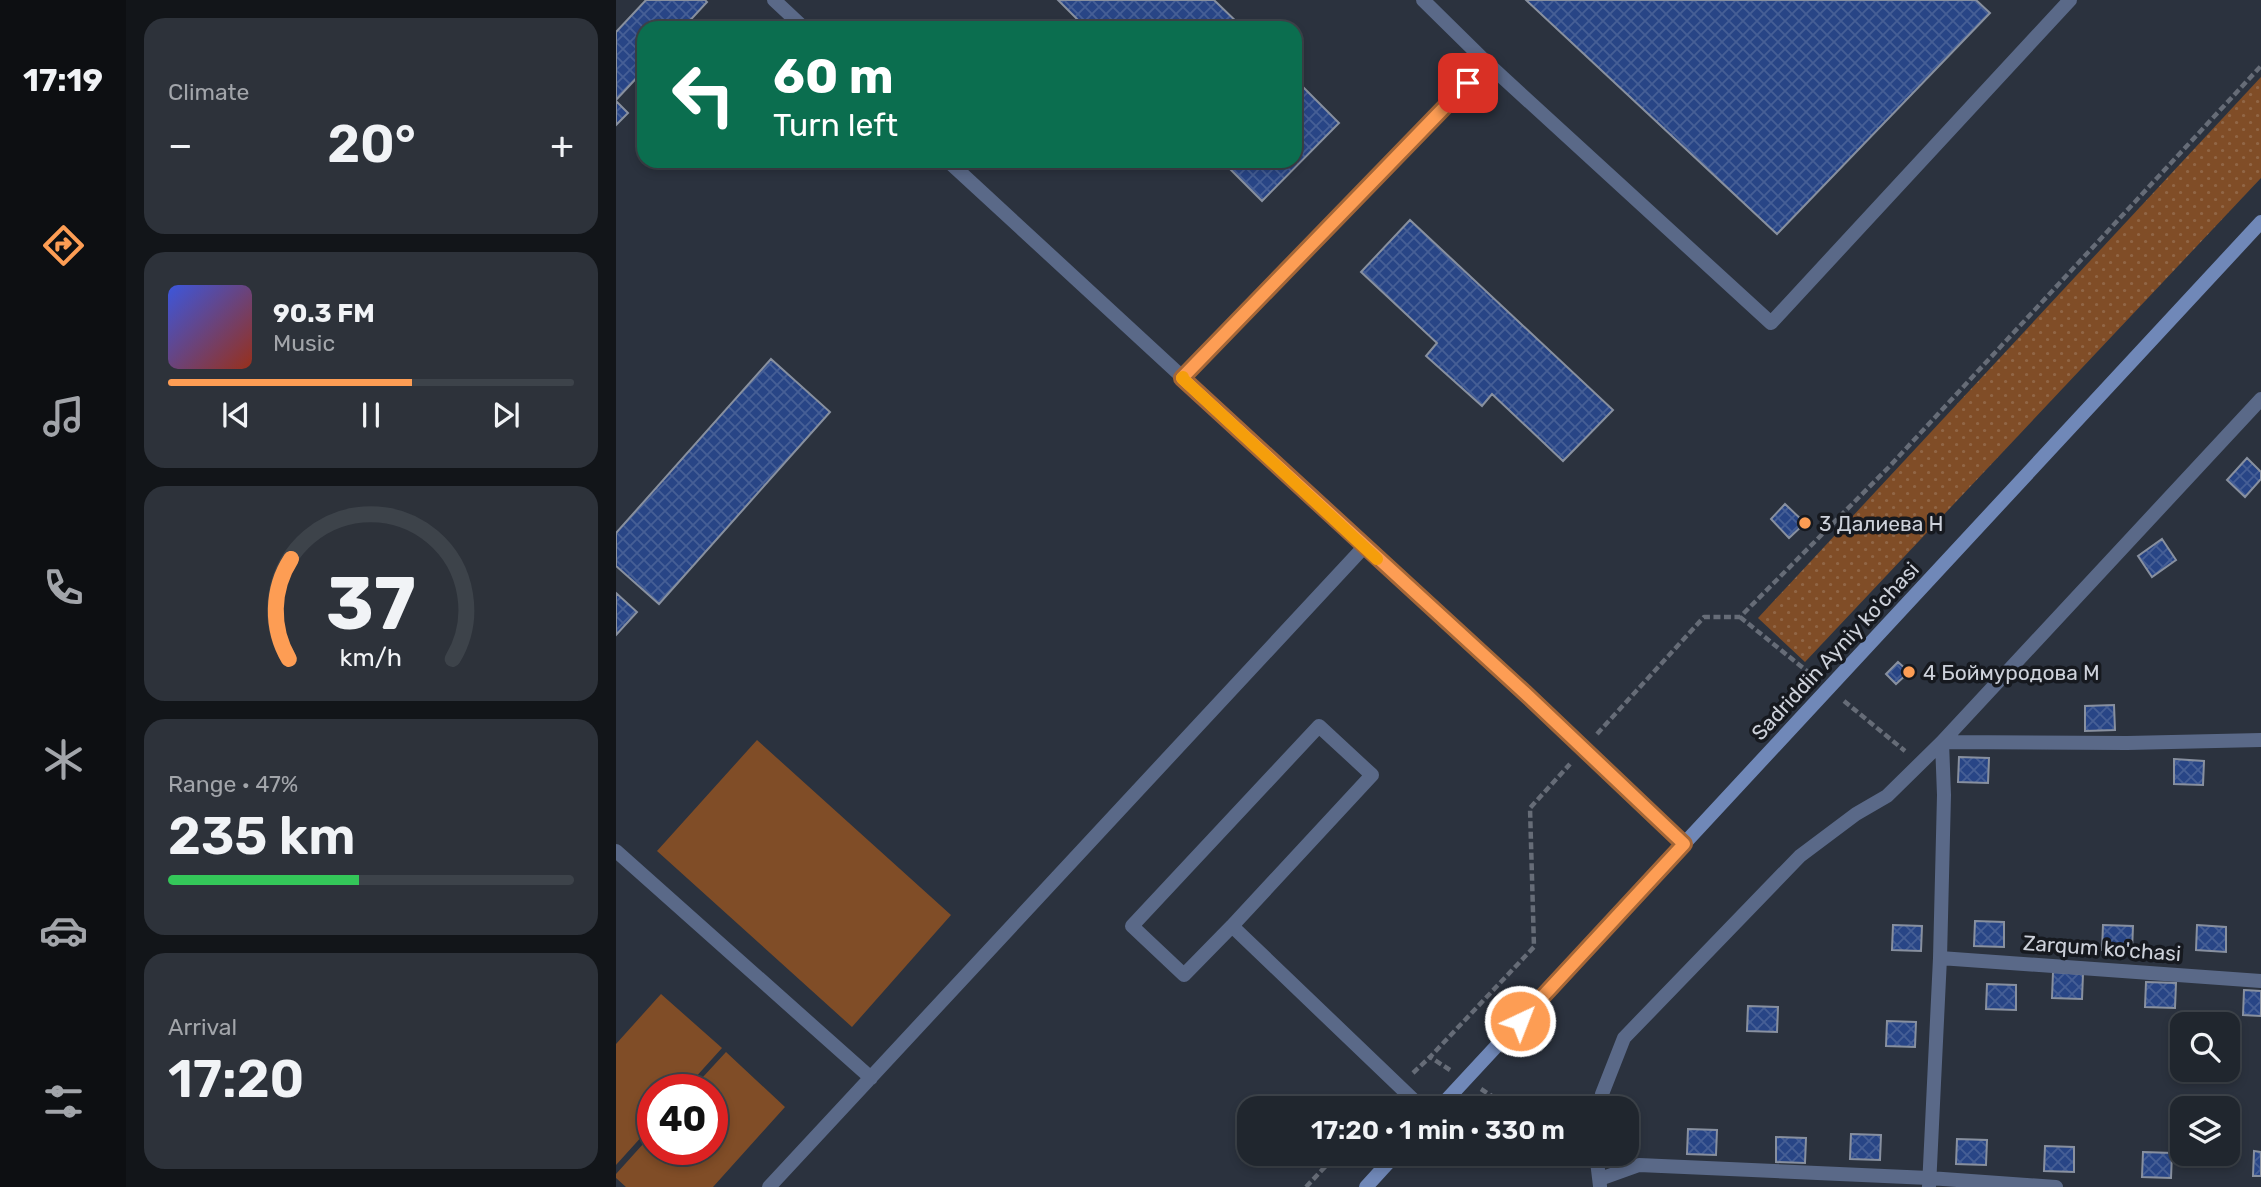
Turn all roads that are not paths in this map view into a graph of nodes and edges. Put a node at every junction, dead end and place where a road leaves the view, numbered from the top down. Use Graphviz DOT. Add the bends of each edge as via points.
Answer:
graph roads {
  1 [pos="774,0"];
  2 [pos="1423,0"];
  3 [pos="2070,0"];
  4 [pos="796,21"];
  5 [pos="1487,63"];
  6 [pos="956,168"];
  7 [pos="2261,222"];
  8 [pos="1182,378"];
  9 [pos="2261,398"];
  10 [pos="1364,547"];
  11 [pos="2261,740"];
  12 [pos="1942,742"];
  13 [pos="1684,844"];
  14 [pos="616,851"];
  15 [pos="1232,926"];
  16 [pos="1940,958"];
  17 [pos="2261,981"];
  18 [pos="871,1078"];
  19 [pos="1409,1096"];
  20 [pos="1451,1096"];
  21 [pos="1602,1096"];
  22 [pos="1385,1166"];
  23 [pos="1929,1182"];
  24 [pos="1600,1183"];
  25 [pos="769,1187"];
  26 [pos="1366,1187"];
  27 [pos="2056,1187"];
  1 -- 4 [label="street"];
  2 -- 5 [label="street"];
  3 -- 5 [label="street" via="1771,323"];
  5 -- 8 [label="street"];
  6 -- 8 [label="street"];
  7 -- 13 [label="street, Sadriddin Ayniy ko'chasi"];
  8 -- 10 [label="street"];
  9 -- 12 [label="street"];
  10 -- 13 [label="street"];
  10 -- 18 [label="street"];
  11 -- 12 [label="street"];
  12 -- 16 [label="street"];
  12 -- 21 [label="street" via="1887,796 1800,856 1624,1038"];
  13 -- 20 [label="street, Sadriddin Ayniy ko'chasi"];
  14 -- 18 [label="street"];
  15 -- 15 [label="street" via="1372,775 1319,726 1132,926 1184,975"];
  15 -- 19 [label="street"];
  16 -- 17 [label="street, Zarqum ko'chasi"];
  16 -- 23 [label="street"];
  18 -- 25 [label="street"];
  22 -- 26 [label="street"];
  23 -- 24 [label="street" via="1639,1165"];
  23 -- 27 [label="street"];
}
